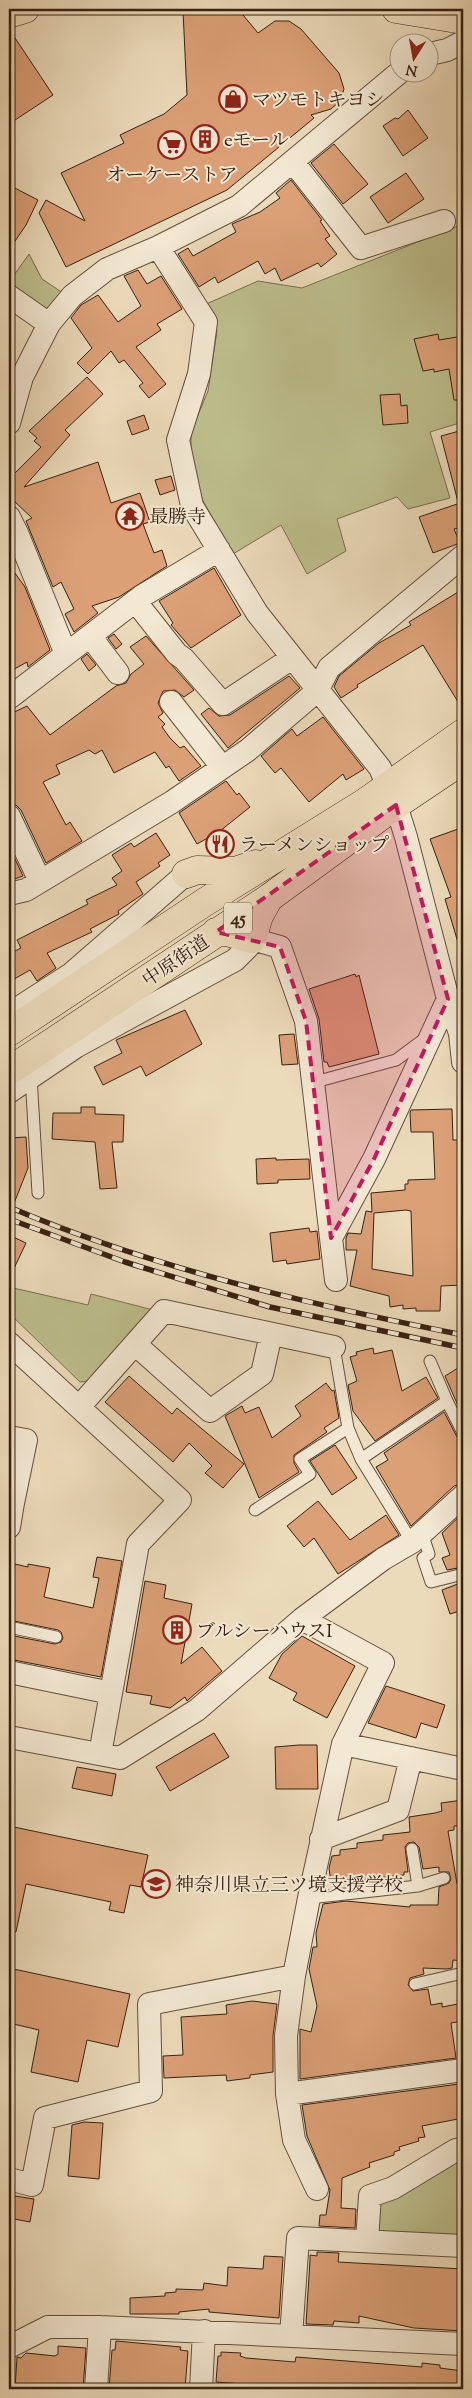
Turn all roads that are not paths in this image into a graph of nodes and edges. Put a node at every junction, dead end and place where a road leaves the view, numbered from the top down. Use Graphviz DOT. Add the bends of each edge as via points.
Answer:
graph roads {
  1 [pos="396,9"];
  2 [pos="463,20"];
  3 [pos="463,42"];
  4 [pos="440,52"];
  5 [pos="390,80"];
  6 [pos="293,162"];
  7 [pos="444,220"];
  8 [pos="158,247"];
  9 [pos="9,296"];
  10 [pos="48,324"];
  11 [pos="9,423"];
  12 [pos="9,518"];
  13 [pos="219,550"];
  14 [pos="463,556"];
  15 [pos="135,601"];
  16 [pos="90,636"];
  17 [pos="66,654"];
  18 [pos="292,658"];
  19 [pos="118,673"];
  20 [pos="317,691"];
  21 [pos="9,698"];
  22 [pos="171,702"];
  23 [pos="463,733"];
  24 [pos="463,760"];
  25 [pos="222,767"];
  26 [pos="393,796"];
  27 [pos="9,816"];
  28 [pos="283,847"];
  29 [pos="186,874"];
  30 [pos="40,881"];
  31 [pos="9,894"];
  32 [pos="269,898"];
  33 [pos="205,902"];
  34 [pos="216,932"];
  35 [pos="252,939"];
  36 [pos="448,999"];
  37 [pos="9,1014"];
  38 [pos="9,1032"];
  39 [pos="433,1035"];
  40 [pos="463,1062"];
  41 [pos="20,1074"];
  42 [pos="314,1082"];
  43 [pos="9,1092"];
  44 [pos="38,1193"];
  45 [pos="331,1238"];
  46 [pos="336,1280"];
  47 [pos="271,1334"];
  48 [pos="9,1343"];
  49 [pos="134,1344"];
  50 [pos="334,1347"];
  51 [pos="430,1361"];
  52 [pos="447,1401"];
  53 [pos="79,1407"];
  54 [pos="348,1428"];
  55 [pos="463,1433"];
  56 [pos="9,1437"];
  57 [pos="361,1459"];
  58 [pos="463,1496"];
  59 [pos="11,1502"];
  60 [pos="255,1510"];
  61 [pos="9,1527"];
  62 [pos="417,1538"];
  63 [pos="463,1574"];
  64 [pos="302,1619"];
  65 [pos="9,1628"];
  66 [pos="56,1637"];
  67 [pos="9,1672"];
  68 [pos="110,1693"];
  69 [pos="9,1737"];
  70 [pos="343,1744"];
  71 [pos="100,1754"];
  72 [pos="411,1758"];
  73 [pos="463,1769"];
  74 [pos="321,1839"];
  75 [pos="412,1849"];
  76 [pos="444,1878"];
  77 [pos="418,1886"];
  78 [pos="309,1898"];
  79 [pos="463,1973"];
  80 [pos="294,1976"];
  81 [pos="415,1984"];
  82 [pos="463,2070"];
  83 [pos="286,2094"];
  84 [pos="463,2148"];
  85 [pos="9,2179"];
  86 [pos="318,2189"];
  87 [pos="367,2241"];
  88 [pos="463,2246"];
  89 [pos="100,2327"];
  90 [pos="204,2331"];
  91 [pos="291,2336"];
  92 [pos="463,2344"];
  93 [pos="9,2347"];
  94 [pos="96,2389"];
  95 [pos="201,2389"];
  1 -- 2 [label="main road"];
  3 -- 4 [label="street"];
  5 -- 6 [label="street"];
  6 -- 7 [label="street" via="362,248"];
  6 -- 8 [label="street" via="239,206"];
  8 -- 10 [label="street" via="107,269 72,296"];
  8 -- 13 [label="street" via="206,322 200,374 178,440 192,506"];
  9 -- 10 [label="street"];
  10 -- 11 [label="street" via="22,377"];
  12 -- 17 [label="street" via="18,533"];
  13 -- 15 [label="street"];
  13 -- 18 [label="street" via="257,613"];
  14 -- 20 [label="street" via="329,668"];
  15 -- 16 [label="street"];
  15 -- 18 [label="street" via="177,654 224,704"];
  16 -- 17 [label="street"];
  16 -- 19 [label="street"];
  17 -- 21 [label="street"];
  18 -- 20 [label="street"];
  20 -- 25 [label="street" via="248,750"];
  20 -- 26 [label="street" via="373,757"];
  22 -- 25 [label="street"];
  23 -- 26 [label="main road, 中原街道 / 45"];
  24 -- 26 [label="main road, 中原街道 / 45"];
  25 -- 30 [label="street" via="172,802"];
  26 -- 28 [label="main road, 中原街道 / 45" via="328,818"];
  26 -- 32 [label="main road, 中原街道 / 45"];
  26 -- 36 [label="street"];
  27 -- 30 [label="street"];
  28 -- 29 [label="main road" via="235,871 197,870"];
  28 -- 33 [label="main road, 中原街道 / 45"];
  29 -- 33 [label="main road" via="197,876 203,882"];
  29 -- 37 [label="street" via="71,974"];
  30 -- 31 [label="street" via="26,890"];
  32 -- 34 [label="main road, 中原街道 / 45"];
  32 -- 35 [label="main road"];
  33 -- 38 [label="main road, 中原街道 / 45"];
  34 -- 35 [label="main road"];
  34 -- 41 [label="main road, 中原街道 / 45"];
  35 -- 41 [label="street" via="235,960"];
  35 -- 42 [label="street" via="280,947 306,1021"];
  36 -- 39 [label="street"];
  36 -- 40 [label="street" via="460,1033"];
  39 -- 42 [label="lane" via="421,1040 396,1060"];
  39 -- 45 [label="street" via="374,1159"];
  41 -- 43 [label="street"];
  41 -- 44 [label="lane"];
  42 -- 45 [label="street"];
  45 -- 46 [label="street"];
  47 -- 49 [label="street" via="164,1311"];
  47 -- 49 [label="street" via="262,1374 210,1411"];
  47 -- 50 [label="street"];
  48 -- 53 [label="street"];
  49 -- 53 [label="street"];
  50 -- 54 [label="lane"];
  51 -- 52 [label="lane"];
  52 -- 55 [label="lane"];
  52 -- 57 [label="lane"];
  53 -- 68 [label="street" via="180,1500 138,1544"];
  54 -- 57 [label="lane"];
  54 -- 60 [label="lane" via="300,1459 310,1474"];
  56 -- 59 [label="street" via="26,1440"];
  57 -- 62 [label="lane"];
  58 -- 62 [label="street"];
  59 -- 61 [label="street"];
  62 -- 63 [label="lane" via="429,1554 423,1558 431,1582"];
  62 -- 64 [label="street"];
  64 -- 70 [label="street" via="383,1663"];
  64 -- 71 [label="street" via="197,1710 120,1758"];
  65 -- 66 [label="lane"];
  67 -- 68 [label="street"];
  68 -- 71 [label="street"];
  69 -- 71 [label="street"];
  70 -- 72 [label="street"];
  70 -- 74 [label="street"];
  72 -- 73 [label="street"];
  72 -- 74 [label="street" via="398,1810"];
  74 -- 78 [label="street"];
  75 -- 77 [label="lane"];
  76 -- 77 [label="lane"];
  77 -- 78 [label="lane"];
  78 -- 80 [label="street"];
  79 -- 81 [label="lane"];
  80 -- 83 [label="street" via="286,2036"];
  80 -- 85 [label="street" via="149,2004 151,2091 45,2118 32,2185"];
  82 -- 83 [label="street"];
  83 -- 86 [label="street" via="294,2140"];
  84 -- 87 [label="street" via="393,2188 370,2196"];
  87 -- 88 [label="street"];
  87 -- 91 [label="street" via="298,2238"];
  89 -- 90 [label="street"];
  89 -- 93 [label="street" via="48,2327"];
  89 -- 94 [label="street"];
  90 -- 91 [label="street"];
  90 -- 95 [label="street"];
  91 -- 92 [label="street"];
}
